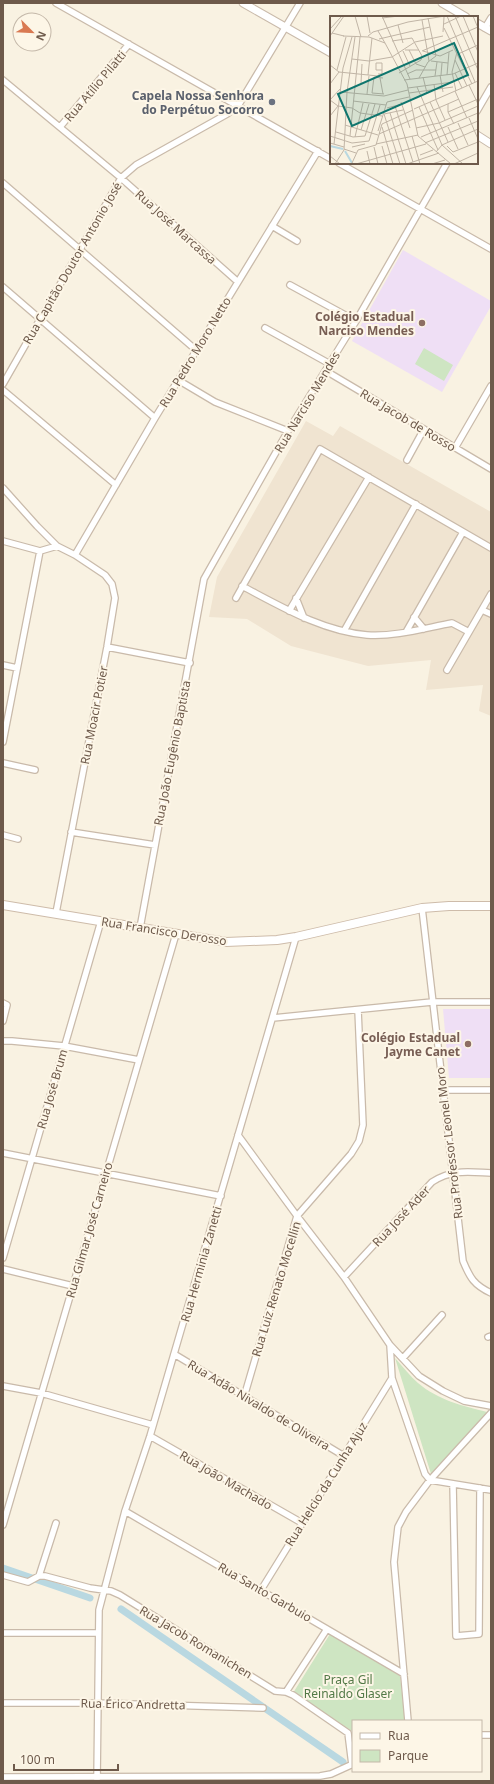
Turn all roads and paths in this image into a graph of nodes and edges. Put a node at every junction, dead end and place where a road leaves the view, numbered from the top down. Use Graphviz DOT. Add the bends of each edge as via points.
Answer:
graph roads {
  1 [pos="56,3"];
  2 [pos="243,3"];
  3 [pos="300,3"];
  4 [pos="442,3"];
  5 [pos="464,16"];
  6 [pos="491,18"];
  7 [pos="478,24"];
  8 [pos="286,27"];
  9 [pos="488,30"];
  10 [pos="129,44"];
  11 [pos="330,52"];
  12 [pos="3,80"];
  13 [pos="491,87"];
  14 [pos="238,106"];
  15 [pos="478,109"];
  16 [pos="60,127"];
  17 [pos="478,136"];
  18 [pos="491,144"];
  19 [pos="318,151"];
  20 [pos="330,158"];
  21 [pos="341,164"];
  22 [pos="446,164"];
  23 [pos="121,178"];
  24 [pos="3,183"];
  25 [pos="420,208"];
  26 [pos="272,226"];
  27 [pos="297,242"];
  28 [pos="80,249"];
  29 [pos="491,250"];
  30 [pos="238,282"];
  31 [pos="290,284"];
  32 [pos="3,287"];
  33 [pos="40,319"];
  34 [pos="356,321"];
  35 [pos="265,328"];
  36 [pos="196,350"];
  37 [pos="330,364"];
  38 [pos="326,371"];
  39 [pos="178,380"];
  40 [pos="3,384"];
  41 [pos="491,386"];
  42 [pos="3,390"];
  43 [pos="155,418"];
  44 [pos="424,429"];
  45 [pos="288,431"];
  46 [pos="455,448"];
  47 [pos="407,460"];
  48 [pos="491,469"];
  49 [pos="369,478"];
  50 [pos="116,485"];
  51 [pos="3,488"];
  52 [pos="416,504"];
  53 [pos="463,532"];
  54 [pos="3,541"];
  55 [pos="57,546"];
  56 [pos="491,548"];
  57 [pos="40,551"];
  58 [pos="75,555"];
  59 [pos="204,579"];
  60 [pos="242,586"];
  61 [pos="491,594"];
  62 [pos="236,598"];
  63 [pos="296,598"];
  64 [pos="482,610"];
  65 [pos="289,611"];
  66 [pos="491,614"];
  67 [pos="414,617"];
  68 [pos="304,618"];
  69 [pos="424,629"];
  70 [pos="344,630"];
  71 [pos="406,632"];
  72 [pos="469,632"];
  73 [pos="107,647"];
  74 [pos="190,663"];
  75 [pos="3,665"];
  76 [pos="17,668"];
  77 [pos="447,670"];
  78 [pos="3,742"];
  79 [pos="3,762"];
  80 [pos="35,770"];
  81 [pos="71,832"];
  82 [pos="3,835"];
  83 [pos="18,839"];
  84 [pos="155,845"];
  85 [pos="3,905"];
  86 [pos="491,906"];
  87 [pos="422,908"];
  88 [pos="56,913"];
  89 [pos="101,921"];
  90 [pos="140,928"];
  91 [pos="176,934"];
  92 [pos="296,937"];
  93 [pos="432,1002"];
  94 [pos="491,1002"];
  95 [pos="3,1003"];
  96 [pos="358,1010"];
  97 [pos="272,1018"];
  98 [pos="3,1021"];
  99 [pos="3,1041"];
  100 [pos="64,1046"];
  101 [pos="139,1060"];
  102 [pos="442,1090"];
  103 [pos="491,1090"];
  104 [pos="238,1135"];
  105 [pos="3,1153"];
  106 [pos="31,1159"];
  107 [pos="453,1172"];
  108 [pos="106,1173"];
  109 [pos="491,1173"];
  110 [pos="221,1196"];
  111 [pos="297,1216"];
  112 [pos="3,1258"];
  113 [pos="3,1269"];
  114 [pos="344,1277"];
  115 [pos="73,1286"];
  116 [pos="491,1293"];
  117 [pos="442,1315"];
  118 [pos="390,1345"];
  119 [pos="174,1354"];
  120 [pos="403,1358"];
  121 [pos="392,1378"];
  122 [pos="3,1386"];
  123 [pos="41,1393"];
  124 [pos="244,1397"];
  125 [pos="491,1406"];
  126 [pos="491,1413"];
  127 [pos="153,1425"];
  128 [pos="150,1436"];
  129 [pos="344,1456"];
  130 [pos="430,1480"];
  131 [pos="454,1484"];
  132 [pos="480,1488"];
  133 [pos="491,1490"];
  134 [pos="6,1504"];
  135 [pos="125,1511"];
  136 [pos="56,1523"];
  137 [pos="302,1523"];
  138 [pos="3,1525"];
  139 [pos="3,1575"];
  140 [pos="36,1578"];
  141 [pos="261,1590"];
  142 [pos="103,1591"];
  143 [pos="327,1629"];
  144 [pos="3,1633"];
  145 [pos="97,1633"];
  146 [pos="404,1674"];
  147 [pos="286,1692"];
  148 [pos="3,1703"];
  149 [pos="97,1703"];
  150 [pos="263,1708"];
  151 [pos="408,1720"];
  152 [pos="352,1759"];
  153 [pos="352,1765"];
  154 [pos="3,1777"];
  155 [pos="97,1778"];
  156 [pos="326,1778"];
  1 -- 10 [label="street"];
  2 -- 8 [label="street"];
  3 -- 8 [label="street, Rua Capitão Doutor Antonio José"];
  4 -- 5 [label="street"];
  6 -- 9 [label="street"];
  7 -- 9 [label="street"];
  8 -- 11 [label="street"];
  8 -- 14 [label="street, Rua Capitão Doutor Antonio José"];
  10 -- 14 [label="street"];
  10 -- 16 [label="street, Rua Atílio Pilatti"];
  12 -- 16 [label="street, Rua José Marcassa"];
  13 -- 15 [label="street"];
  14 -- 19 [label="street"];
  14 -- 23 [label="street, Rua Capitão Doutor Antonio José" via="136,165"];
  16 -- 23 [label="street, Rua José Marcassa"];
  17 -- 18 [label="street"];
  19 -- 20 [label="street"];
  19 -- 26 [label="street, Rua Pedro Moro Netto"];
  21 -- 25 [label="street"];
  22 -- 25 [label="street, Rua Narciso Mendes"];
  23 -- 28 [label="street, Rua Capitão Doutor Antonio José"];
  23 -- 30 [label="street, Rua José Marcassa"];
  24 -- 28 [label="street"];
  25 -- 29 [label="street"];
  25 -- 34 [label="street, Rua Narciso Mendes"];
  26 -- 27 [label="street"];
  26 -- 30 [label="street, Rua Pedro Moro Netto"];
  28 -- 33 [label="street, Rua Capitão Doutor Antonio José"];
  28 -- 36 [label="street"];
  30 -- 36 [label="street, Rua Pedro Moro Netto"];
  31 -- 34 [label="street"];
  32 -- 33 [label="street"];
  33 -- 40 [label="street, Rua Capitão Doutor Antonio José"];
  33 -- 43 [label="street"];
  34 -- 37 [label="street, Rua Narciso Mendes"];
  35 -- 37 [label="street"];
  36 -- 39 [label="street, Rua Pedro Moro Netto"];
  37 -- 38 [label="street, Rua Narciso Mendes"];
  38 -- 44 [label="street, Rua Jacob de Rosso"];
  38 -- 45 [label="street, Rua Narciso Mendes"];
  39 -- 43 [label="street, Rua Pedro Moro Netto"];
  39 -- 45 [label="street" via="215,402"];
  41 -- 46 [label="street"];
  42 -- 50 [label="street"];
  43 -- 50 [label="street, Rua Pedro Moro Netto"];
  44 -- 46 [label="street, Rua Jacob de Rosso"];
  44 -- 47 [label="street"];
  45 -- 59 [label="street, Rua Narciso Mendes"];
  46 -- 48 [label="street, Rua Jacob de Rosso"];
  49 -- 52 [label="street"];
  49 -- 60 [label="street" via="320,449"];
  49 -- 63 [label="street"];
  50 -- 58 [label="street, Rua Pedro Moro Netto"];
  51 -- 55 [label="street, Rua Moacir Potier"];
  52 -- 53 [label="street"];
  52 -- 70 [label="street"];
  53 -- 56 [label="street"];
  53 -- 67 [label="street"];
  54 -- 57 [label="street"];
  55 -- 57 [label="street"];
  55 -- 58 [label="street, Rua Moacir Potier"];
  57 -- 76 [label="street"];
  58 -- 73 [label="street, Rua Moacir Potier" via="105,575 112,584 115,598"];
  59 -- 74 [label="street, Rua João Eugênio Baptista"];
  60 -- 62 [label="street"];
  60 -- 65 [label="street"];
  61 -- 64 [label="street"];
  63 -- 65 [label="street"];
  63 -- 68 [label="street"];
  64 -- 66 [label="street"];
  64 -- 72 [label="street"];
  65 -- 68 [label="street"];
  67 -- 69 [label="street"];
  67 -- 71 [label="street"];
  68 -- 70 [label="street"];
  69 -- 71 [label="street"];
  69 -- 72 [label="street" via="452,623"];
  70 -- 71 [label="street" via="368,635"];
  72 -- 77 [label="street"];
  73 -- 74 [label="street"];
  73 -- 81 [label="street, Rua Moacir Potier"];
  74 -- 84 [label="street, Rua João Eugênio Baptista"];
  75 -- 76 [label="street"];
  76 -- 78 [label="street"];
  79 -- 80 [label="street"];
  81 -- 84 [label="street"];
  81 -- 88 [label="street, Rua Moacir Potier"];
  82 -- 83 [label="street"];
  84 -- 90 [label="street, Rua João Eugênio Baptista"];
  85 -- 88 [label="main road, Rua Francisco Derosso"];
  86 -- 87 [label="main road, Rua Francisco Derosso"];
  87 -- 92 [label="main road, Rua Francisco Derosso"];
  87 -- 93 [label="street, Rua Professor Leonel Moro"];
  88 -- 89 [label="main road, Rua Francisco Derosso"];
  89 -- 90 [label="main road, Rua Francisco Derosso"];
  89 -- 100 [label="street, Rua José Brum"];
  90 -- 91 [label="main road, Rua Francisco Derosso"];
  91 -- 92 [label="main road, Rua Francisco Derosso" via="226,942"];
  91 -- 101 [label="street, Rua Gilmar José Carneiro"];
  92 -- 97 [label="street, Rua Herminia Zanetti"];
  93 -- 94 [label="street"];
  93 -- 96 [label="street"];
  93 -- 102 [label="street, Rua Professor Leonel Moro"];
  95 -- 98 [label="street" via="7,1005"];
  96 -- 97 [label="street"];
  96 -- 111 [label="street, Rua Luiz Renato Mocellin" via="363,1125 351,1154"];
  97 -- 104 [label="street, Rua Herminia Zanetti"];
  99 -- 100 [label="street"];
  100 -- 101 [label="street"];
  100 -- 106 [label="street, Rua José Brum"];
  101 -- 108 [label="street, Rua Gilmar José Carneiro"];
  102 -- 103 [label="street"];
  102 -- 107 [label="street, Rua Professor Leonel Moro"];
  104 -- 110 [label="street, Rua Herminia Zanetti"];
  104 -- 111 [label="street"];
  105 -- 106 [label="street"];
  106 -- 108 [label="street"];
  106 -- 112 [label="street, Rua José Brum"];
  107 -- 109 [label="street, Rua José Ader"];
  107 -- 114 [label="street, Rua José Ader" via="442,1175 432,1182"];
  107 -- 116 [label="street, Rua Professor Leonel Moro" via="463,1261 469,1277 477,1286"];
  108 -- 110 [label="street"];
  108 -- 115 [label="street, Rua Gilmar José Carneiro"];
  110 -- 119 [label="street, Rua Herminia Zanetti"];
  111 -- 114 [label="street"];
  111 -- 124 [label="street, Rua Luiz Renato Mocellin"];
  113 -- 115 [label="street"];
  114 -- 118 [label="street"];
  115 -- 123 [label="street, Rua Gilmar José Carneiro"];
  117 -- 120 [label="street"];
  118 -- 120 [label="street"];
  118 -- 121 [label="street"];
  119 -- 124 [label="street, Rua Adão Nivaldo de Oliveira"];
  119 -- 127 [label="street, Rua Herminia Zanetti"];
  120 -- 125 [label="street" via="419,1376 443,1391 464,1401"];
  121 -- 129 [label="street, Rua Helcio da Cunha Ajuz"];
  121 -- 130 [label="street" via="421,1466"];
  122 -- 123 [label="street"];
  123 -- 127 [label="street"];
  123 -- 134 [label="street, Rua Gilmar José Carneiro"];
  124 -- 129 [label="street, Rua Adão Nivaldo de Oliveira"];
  126 -- 130 [label="street"];
  127 -- 128 [label="street, Rua Herminia Zanetti"];
  128 -- 135 [label="street, Rua Herminia Zanetti"];
  128 -- 137 [label="street, Rua João Machado"];
  129 -- 137 [label="street, Rua Helcio da Cunha Ajuz"];
  130 -- 131 [label="street"];
  130 -- 146 [label="street" via="398,1527 394,1562"];
  131 -- 132 [label="street"];
  131 -- 132 [label="street" via="456,1636 479,1634"];
  132 -- 133 [label="street"];
  134 -- 138 [label="street, Rua Gilmar José Carneiro"];
  135 -- 141 [label="street, Rua Santo Garbuio"];
  135 -- 142 [label="street, Rua Herminia Zanetti"];
  136 -- 140 [label="street"];
  137 -- 141 [label="street, Rua Helcio da Cunha Ajuz"];
  139 -- 140 [label="street, Rua Jacob Romanichen" via="28,1582"];
  140 -- 142 [label="street, Rua Jacob Romanichen" via="53,1577"];
  141 -- 143 [label="street, Rua Santo Garbuio"];
  142 -- 145 [label="street, Rua Herminia Zanetti"];
  142 -- 147 [label="street, Rua Jacob Romanichen" via="111,1591 275,1690"];
  143 -- 146 [label="street, Rua Santo Garbuio"];
  143 -- 147 [label="street"];
  144 -- 145 [label="street"];
  145 -- 149 [label="street, Rua Herminia Zanetti"];
  146 -- 151 [label="street"];
  147 -- 152 [label="street, Rua Jacob Romanichen" via="348,1733"];
  148 -- 149 [label="street, Rua Érico Andretta"];
  149 -- 150 [label="street, Rua Érico Andretta"];
  149 -- 155 [label="street, Rua Herminia Zanetti"];
  153 -- 156 [label="street"];
  154 -- 155 [label="street"];
  155 -- 156 [label="street"];
}
